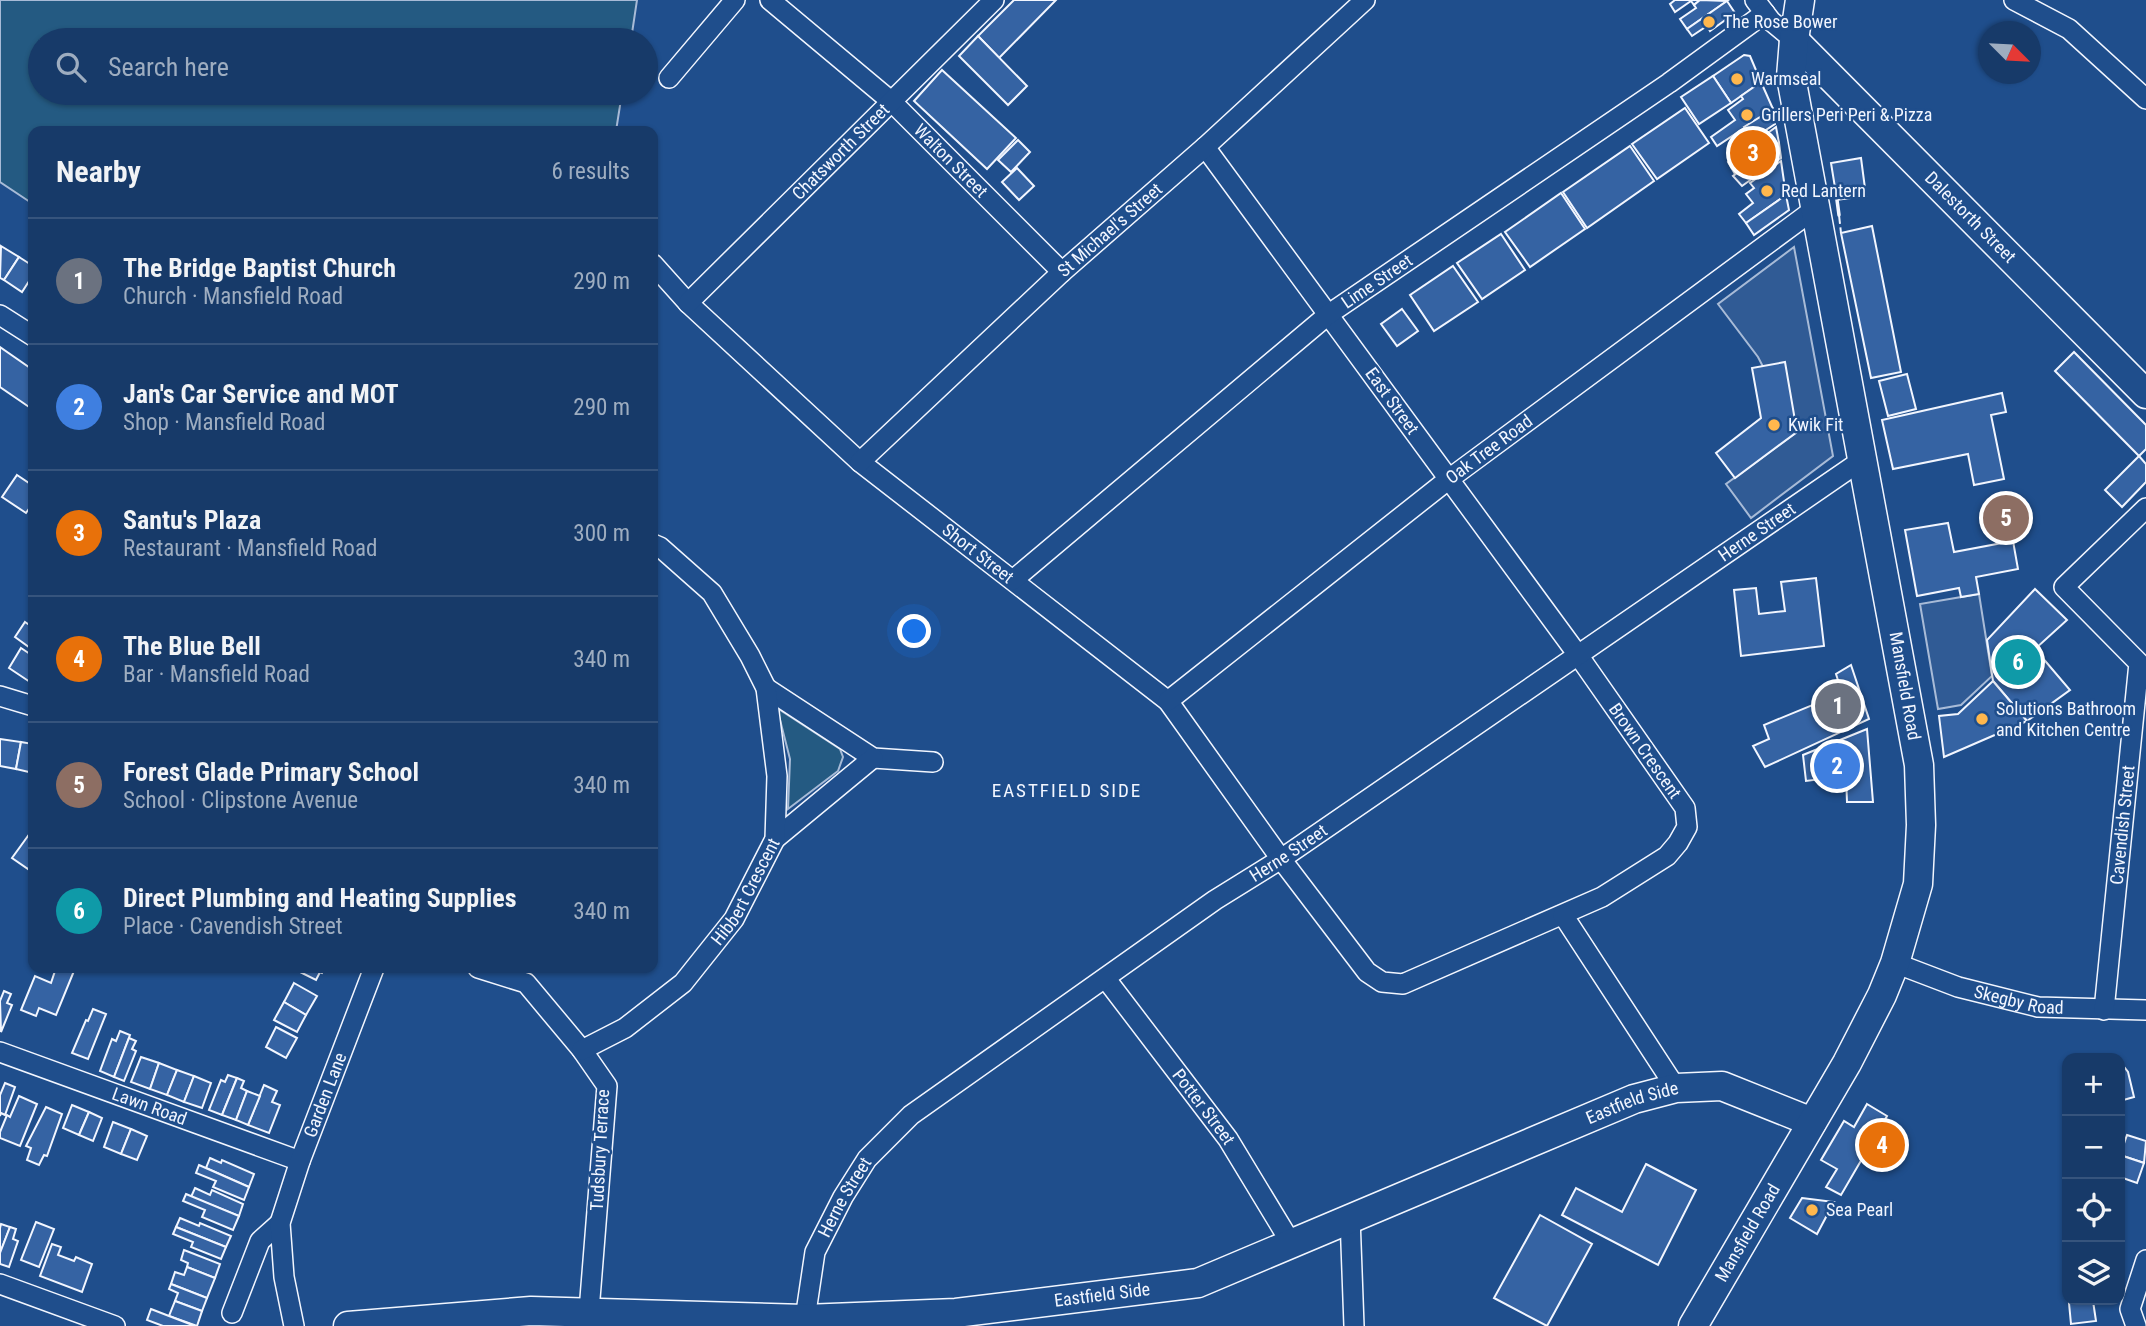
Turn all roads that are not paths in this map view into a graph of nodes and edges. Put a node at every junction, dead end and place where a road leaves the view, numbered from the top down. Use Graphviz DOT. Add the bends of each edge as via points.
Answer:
graph roads {
  1 [pos="735,0"];
  2 [pos="770,0"];
  3 [pos="994,0"];
  4 [pos="1365,0"];
  5 [pos="1800,0"];
  6 [pos="2014,0"];
  7 [pos="1760,7"];
  8 [pos="1794,40"];
  9 [pos="669,78"];
  10 [pos="2146,99"];
  11 [pos="892,102"];
  12 [pos="1205,147"];
  13 [pos="1816,208"];
  14 [pos="658,270"];
  15 [pos="1062,272"];
  16 [pos="688,303"];
  17 [pos="1329,314"];
  18 [pos="0,315"];
  19 [pos="28,333"];
  20 [pos="2146,394"];
  21 [pos="1862,460"];
  22 [pos="860,463"];
  23 [pos="1449,479"];
  24 [pos="2146,508"];
  25 [pos="658,546"];
  26 [pos="1013,580"];
  27 [pos="1578,655"];
  28 [pos="766,688"];
  29 [pos="0,696"];
  30 [pos="1168,701"];
  31 [pos="28,704"];
  32 [pos="873,758"];
  33 [pos="933,762"];
  34 [pos="775,839"];
  35 [pos="1281,859"];
  36 [pos="1563,915"];
  37 [pos="1895,963"];
  38 [pos="372,973"];
  39 [pos="494,973"];
  40 [pos="1106,979"];
  41 [pos="2104,1010"];
  42 [pos="2143,1014"];
  43 [pos="582,1050"];
  44 [pos="0,1052"];
  45 [pos="1676,1088"];
  46 [pos="1812,1122"];
  47 [pos="300,1161"];
  48 [pos="1350,1217"];
  49 [pos="280,1223"];
  50 [pos="1291,1243"];
  51 [pos="2146,1260"];
  52 [pos="0,1284"];
  53 [pos="589,1311"];
  54 [pos="232,1313"];
  55 [pos="806,1319"];
  56 [pos="115,1326"];
  57 [pos="294,1326"];
  58 [pos="348,1326"];
  59 [pos="1354,1326"];
  60 [pos="1693,1326"];
  61 [pos="2136,1326"];
  1 -- 9 [label="street"];
  2 -- 11 [label="street, Walton Street"];
  3 -- 11 [label="street, Chatsworth Street"];
  4 -- 12 [label="street, St Michael's Street"];
  5 -- 8 [label="street, Mansfield Road"];
  6 -- 10 [label="street" via="2069,29"];
  7 -- 8 [label="street"];
  7 -- 17 [label="street, Lime Street" via="1668,83"];
  8 -- 13 [label="street, Mansfield Road" via="1791,77"];
  8 -- 20 [label="street, Dalestorth Street"];
  11 -- 15 [label="street, Walton Street"];
  11 -- 16 [label="street, Chatsworth Street"];
  12 -- 15 [label="street, St Michael's Street"];
  12 -- 17 [label="street, East Street"];
  13 -- 21 [label="street, Mansfield Road"];
  13 -- 23 [label="street, Oak Tree Road"];
  14 -- 16 [label="street, Short Street"];
  15 -- 22 [label="street, St Michael's Street"];
  16 -- 22 [label="street, Short Street"];
  17 -- 23 [label="street, East Street"];
  17 -- 26 [label="street, Lime Street"];
  18 -- 19 [label="street"];
  21 -- 27 [label="street, Herne Street"];
  21 -- 37 [label="street, Mansfield Road" via="1919,765 1918,884"];
  22 -- 26 [label="street, Short Street"];
  23 -- 27 [label="street, East Street"];
  23 -- 30 [label="street, Oak Tree Road"];
  24 -- 41 [label="street, Cavendish Street" via="2064,587 2139,663"];
  25 -- 28 [label="street, Hibbert Crescent" via="712,593"];
  26 -- 30 [label="street, Short Street"];
  27 -- 35 [label="street, Herne Street"];
  27 -- 36 [label="street, Brown Crescent" via="1685,808 1687,827 1667,856 1602,897"];
  28 -- 32 [label="street"];
  28 -- 34 [label="street, Hibbert Crescent" via="777,776"];
  29 -- 31 [label="street"];
  30 -- 35 [label="street, Short Street"];
  32 -- 33 [label="street"];
  32 -- 34 [label="street"];
  34 -- 43 [label="street, Hibbert Crescent" via="734,919 683,983 625,1028"];
  35 -- 36 [label="street, Brown Crescent" via="1367,972 1382,982 1403,984"];
  35 -- 40 [label="street, Herne Street"];
  36 -- 45 [label="street"];
  37 -- 41 [label="street, Skegby Road" via="1958,987 2038,1007"];
  37 -- 46 [label="street, Mansfield Road" via="1861,1038"];
  38 -- 47 [label="street, Garden Lane"];
  39 -- 43 [label="street, Tudsbury Terrace" via="526,983"];
  40 -- 50 [label="street, Potter Street" via="1228,1139"];
  40 -- 55 [label="street, Herne Street" via="911,1115 867,1159 815,1252"];
  41 -- 42 [label="street, Skegby Road"];
  43 -- 53 [label="street, Tudsbury Terrace" via="607,1086"];
  44 -- 47 [label="street, Lawn Road"];
  45 -- 46 [label="street, Eastfield Side" via="1722,1086"];
  45 -- 48 [label="street, Eastfield Side" via="1634,1099"];
  46 -- 60 [label="street, Mansfield Road"];
  47 -- 49 [label="street, Garden Lane"];
  48 -- 50 [label="street, Eastfield Side"];
  48 -- 59 [label="street"];
  49 -- 54 [label="street, Garden Lane" via="260,1241"];
  49 -- 57 [label="street, Garden Lane"];
  50 -- 55 [label="street, Eastfield Side" via="1198,1283 956,1313"];
  51 -- 61 [label="street" via="2130,1309"];
  52 -- 56 [label="street"];
  53 -- 55 [label="street, Eastfield Side"];
  53 -- 58 [label="street, Eastfield Side" via="531,1311"];
}
